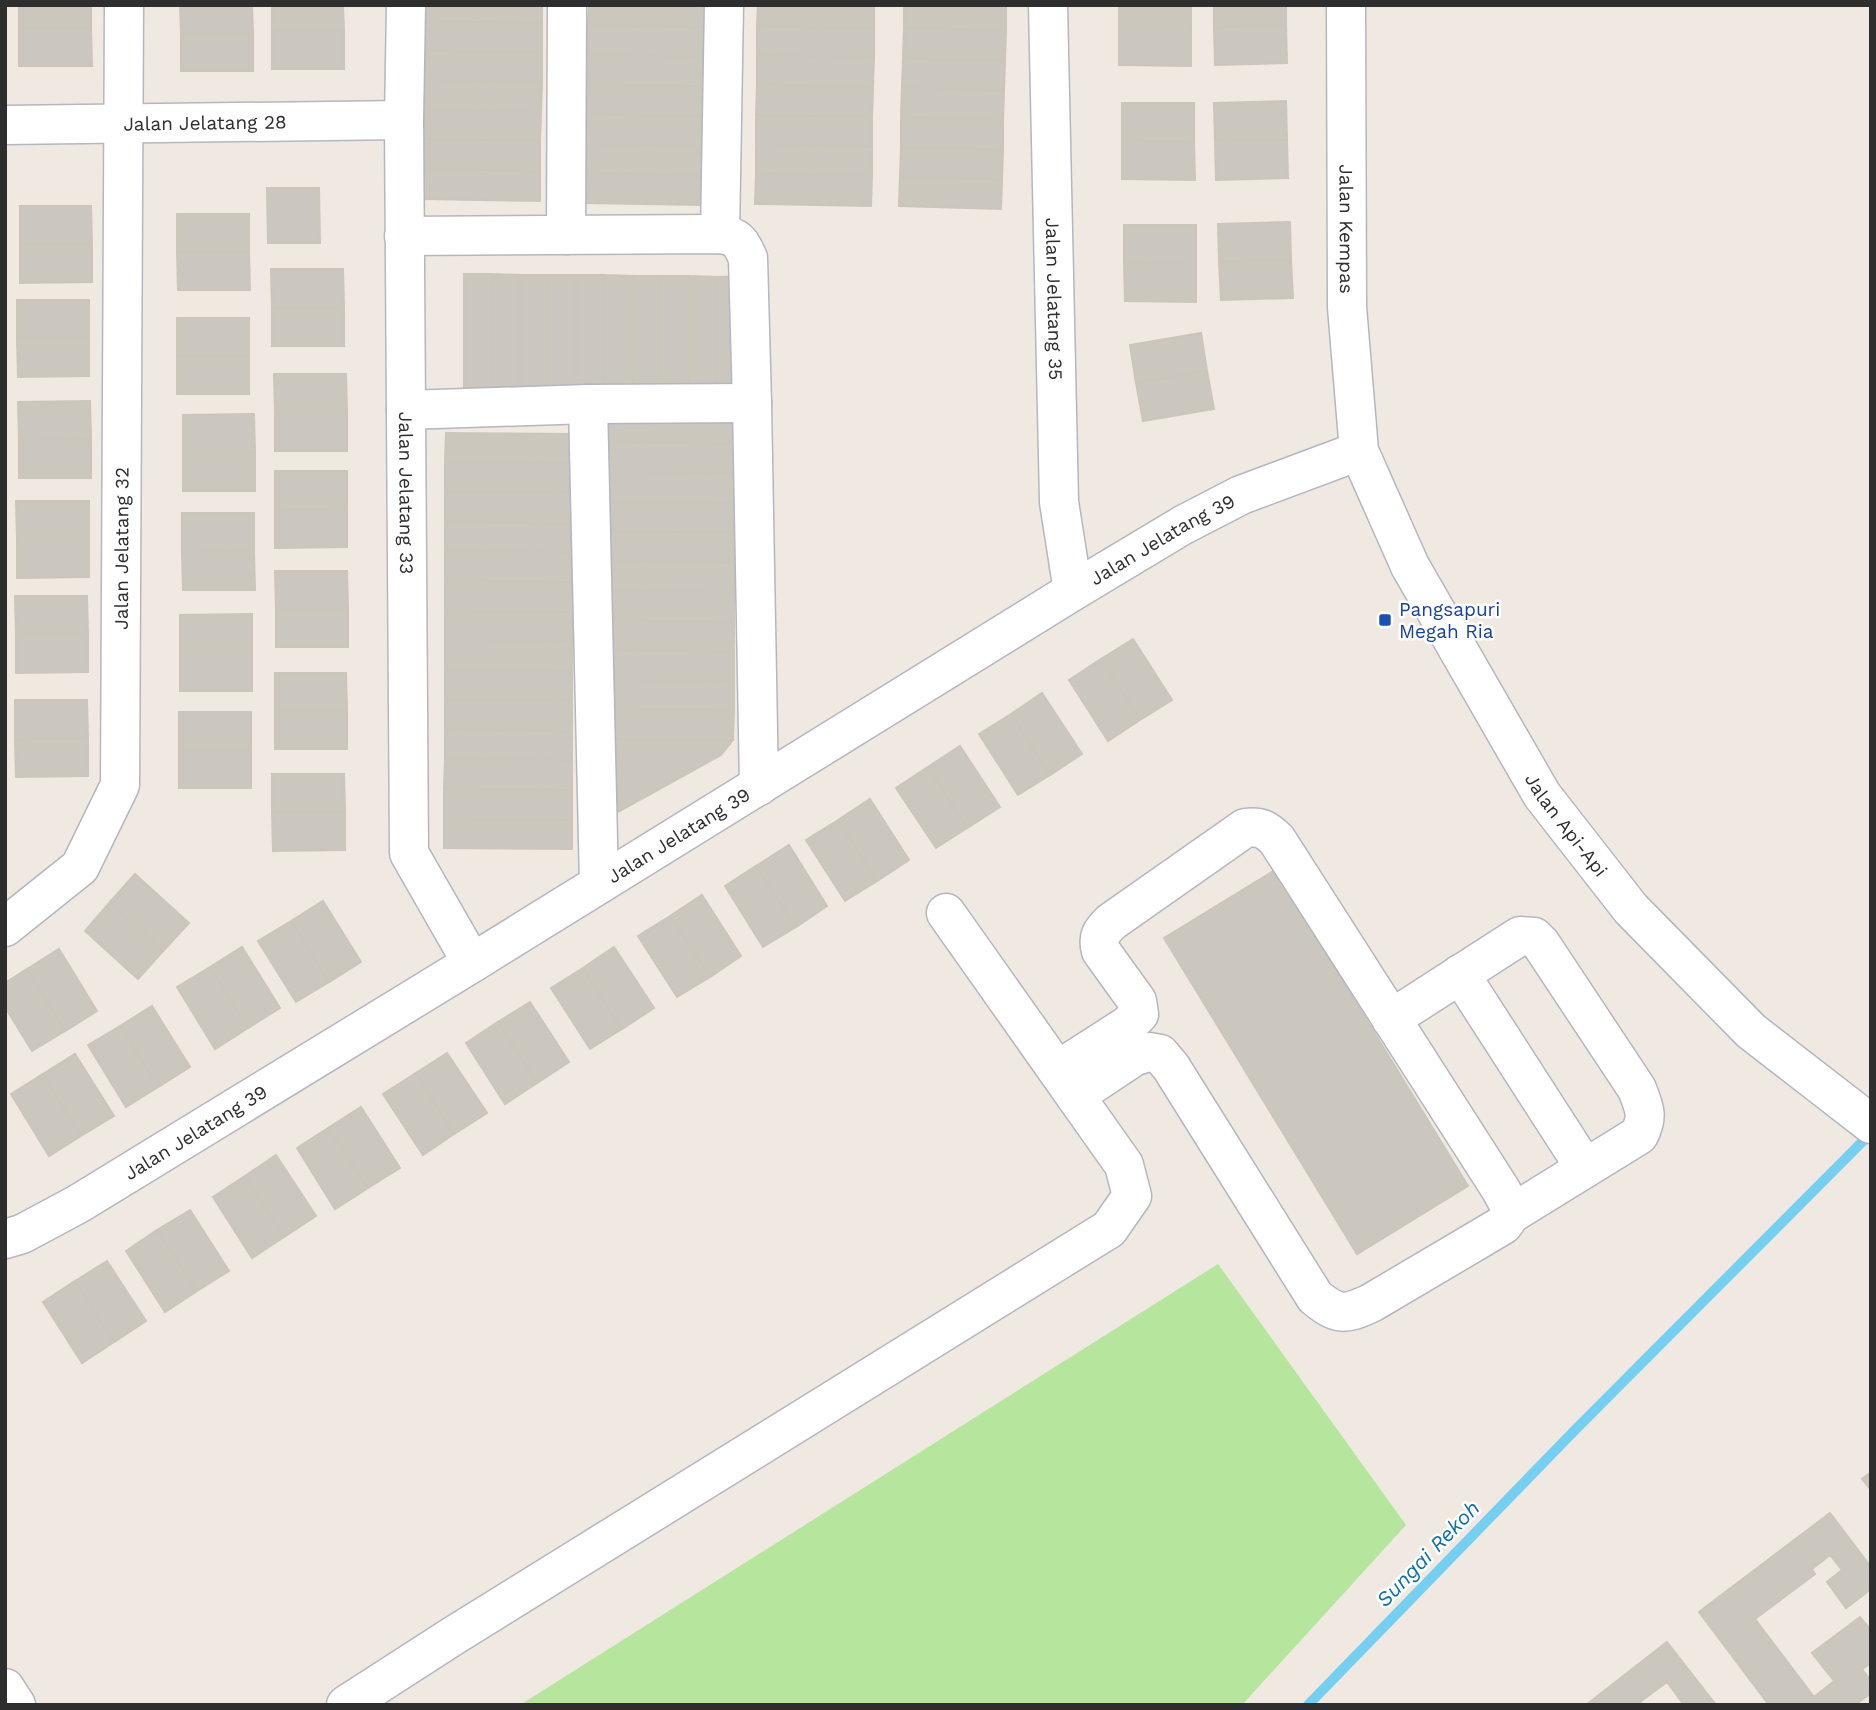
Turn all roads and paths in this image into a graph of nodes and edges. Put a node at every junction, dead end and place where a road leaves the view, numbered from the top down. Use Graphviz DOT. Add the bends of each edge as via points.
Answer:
graph roads {
  1 [pos="124,5"];
  2 [pos="406,5"];
  3 [pos="567,5"];
  4 [pos="724,5"];
  5 [pos="1048,5"];
  6 [pos="1346,5"];
  7 [pos="404,120"];
  8 [pos="124,124"];
  9 [pos="5,125"];
  10 [pos="566,235"];
  11 [pos="404,236"];
  12 [pos="731,239"];
  13 [pos="752,403"];
  14 [pos="588,404"];
  15 [pos="406,410"];
  16 [pos="1359,451"];
  17 [pos="1073,591"];
  18 [pos="758,786"];
  19 [pos="599,884"];
  20 [pos="946,912"];
  21 [pos="5,927"];
  22 [pos="472,963"];
  23 [pos="1460,974"];
  24 [pos="1391,1019"];
  25 [pos="1066,1083"];
  26 [pos="1871,1125"];
  27 [pos="1585,1168"];
  28 [pos="1511,1214"];
  29 [pos="5,1238"];
  30 [pos="5,1689"];
  31 [pos="16,1705"];
  32 [pos="346,1705"];
  1 -- 8 [label="street, Jalan Jelatang 32"];
  2 -- 7 [label="street, Jalan Jelatang 33"];
  3 -- 10 [label="street"];
  4 -- 12 [label="street"];
  5 -- 17 [label="street, Jalan Jelatang 35" via="1059,502"];
  6 -- 16 [label="street, Jalan Kempas" via="1347,307"];
  7 -- 8 [label="street, Jalan Jelatang 28"];
  7 -- 11 [label="street, Jalan Jelatang 33"];
  8 -- 9 [label="street, Jalan Jelatang 28"];
  8 -- 21 [label="street, Jalan Jelatang 32" via="120,785 80,867"];
  10 -- 11 [label="street"];
  10 -- 12 [label="street"];
  11 -- 15 [label="street, Jalan Jelatang 33"];
  12 -- 13 [label="street" via="748,258"];
  13 -- 14 [label="street"];
  13 -- 18 [label="street"];
  14 -- 15 [label="street"];
  14 -- 19 [label="street"];
  15 -- 22 [label="street, Jalan Jelatang 33" via="409,853"];
  16 -- 17 [label="street, Jalan Jelatang 39" via="1241,495"];
  16 -- 26 [label="street, Jalan Api-Api" via="1410,566 1542,795 1631,909 1751,1031"];
  17 -- 18 [label="street, Jalan Jelatang 39"];
  18 -- 19 [label="street, Jalan Jelatang 39"];
  19 -- 22 [label="street, Jalan Jelatang 39"];
  20 -- 25 [label="street"];
  22 -- 29 [label="street, Jalan Jelatang 39" via="78,1204 22,1234"];
  23 -- 24 [label="street"];
  23 -- 27 [label="street"];
  23 -- 27 [label="street" via="1520,936 1534,937 1637,1088 1645,1110 1639,1135"];
  24 -- 25 [label="street" via="1277,840 1258,826 1245,828 1101,932 1101,951 1137,1001 1139,1014"];
  24 -- 28 [label="street" via="1501,1190"];
  25 -- 28 [label="street" via="1135,1056 1160,1054 1315,1297 1343,1313 1371,1303 1503,1225"];
  25 -- 32 [label="street" via="1125,1165 1132,1196 1109,1229"];
  27 -- 28 [label="street"];
  30 -- 31 [label="street"];
}
